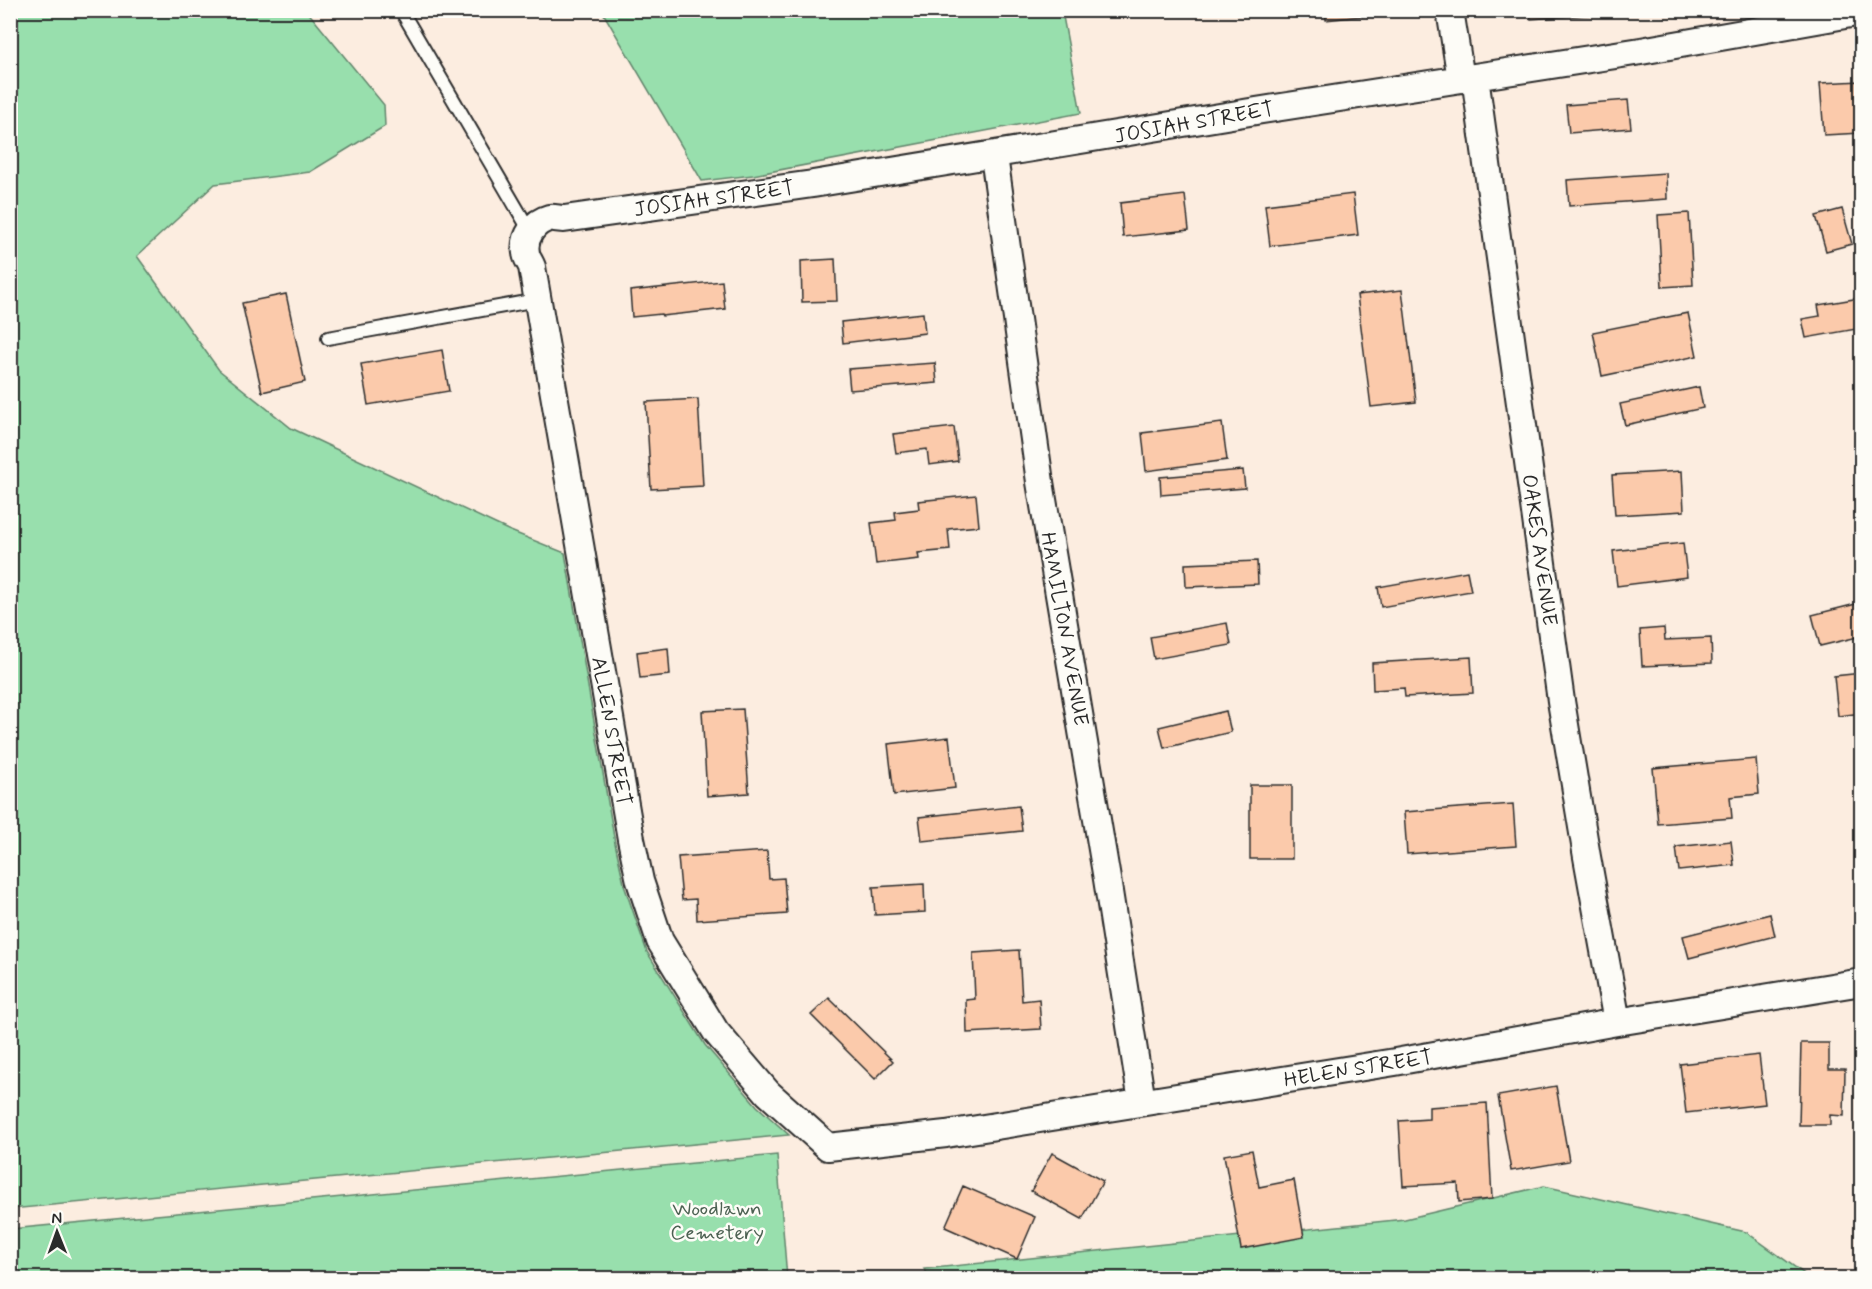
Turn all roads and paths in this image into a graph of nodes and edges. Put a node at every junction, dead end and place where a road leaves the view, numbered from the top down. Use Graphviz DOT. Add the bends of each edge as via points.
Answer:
graph roads {
  1 [pos="401,10"];
  2 [pos="1450,10"];
  3 [pos="1862,12"];
  4 [pos="1468,78"];
  5 [pos="994,156"];
  6 [pos="530,231"];
  7 [pos="537,300"];
  8 [pos="328,338"];
  9 [pos="1862,982"];
  10 [pos="1617,1022"];
  11 [pos="1142,1102"];
  12 [pos="852,1144"];
  1 -- 6 [label="lane"];
  2 -- 4 [label="street, OAKES AVENUE"];
  3 -- 4 [label="street, JOSIAH STREET"];
  4 -- 5 [label="street, JOSIAH STREET"];
  4 -- 10 [label="street, OAKES AVENUE" via="1561,701"];
  5 -- 6 [label="street, JOSIAH STREET" via="550,218"];
  5 -- 11 [label="street, HAMILTON AVENUE" via="1040,482"];
  6 -- 7 [label="street, ALLEN STREET" via="526,254"];
  7 -- 8 [label="lane"];
  7 -- 12 [label="street, ALLEN STREET" via="631,840 660,941 716,1032 768,1093 828,1147"];
  9 -- 10 [label="street, HELEN STREET"];
  10 -- 11 [label="street, HELEN STREET"];
  11 -- 12 [label="street, HELEN STREET" via="946,1134"];
}
